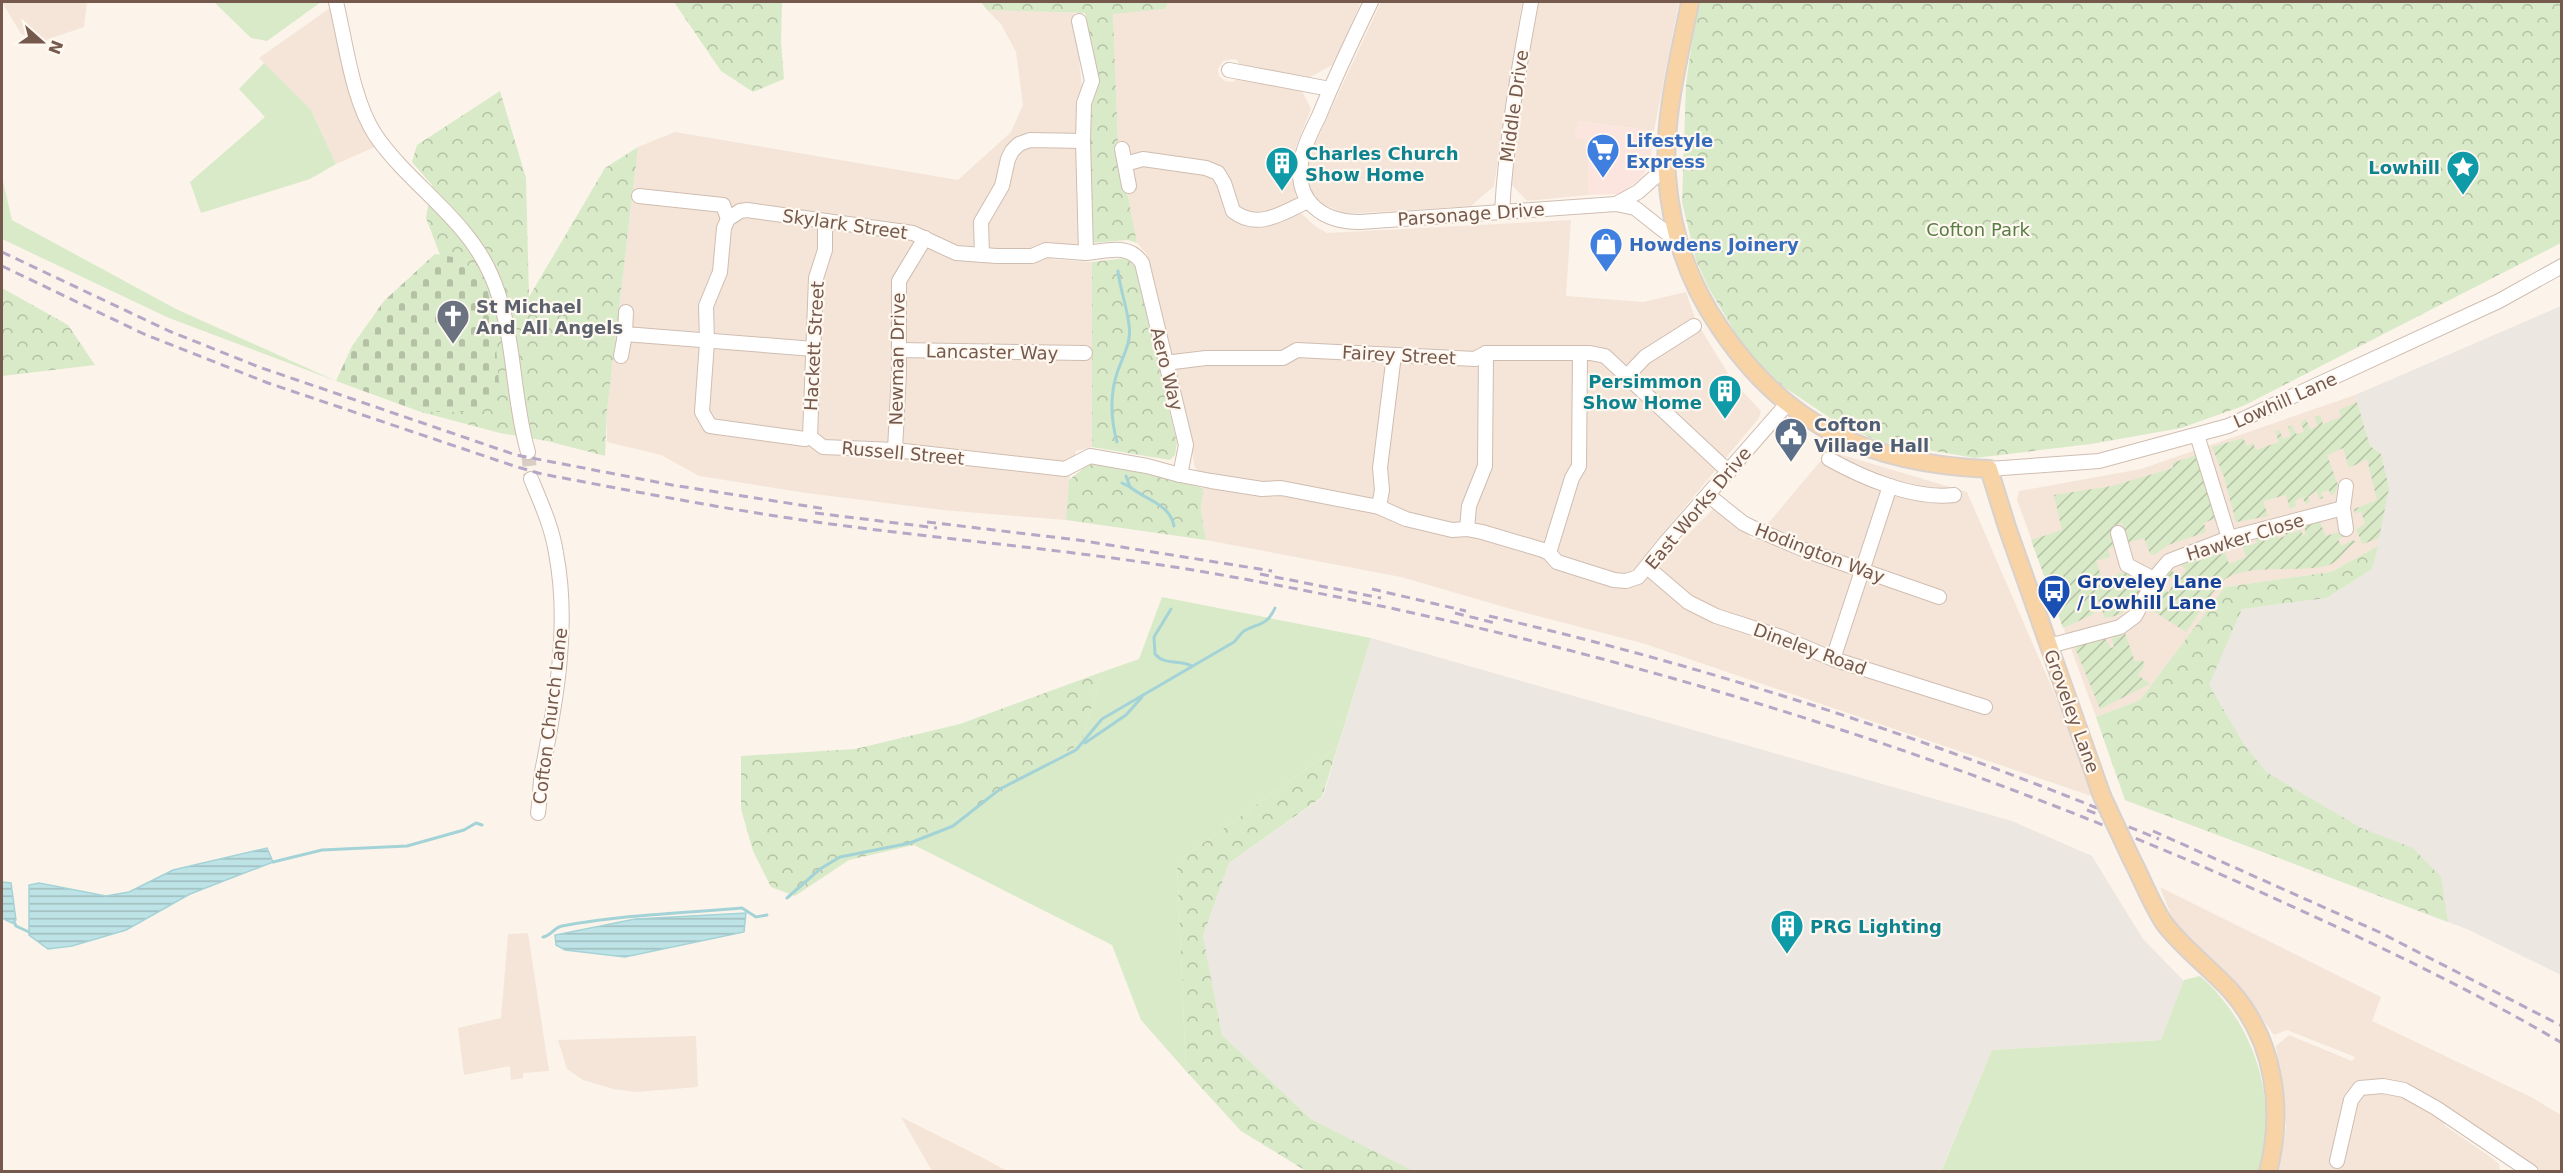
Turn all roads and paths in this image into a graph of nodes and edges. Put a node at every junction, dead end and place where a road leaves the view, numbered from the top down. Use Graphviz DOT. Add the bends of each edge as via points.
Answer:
graph roads {
  1 [pos="336,2"];
  2 [pos="1371,2"];
  3 [pos="1531,2"];
  4 [pos="1690,2"];
  5 [pos="1079,21"];
  6 [pos="1229,70"];
  7 [pos="1330,89"];
  8 [pos="1083,141"];
  9 [pos="1122,149"];
  10 [pos="1125,164"];
  11 [pos="1667,173"];
  12 [pos="1129,186"];
  13 [pos="1638,192"];
  14 [pos="639,196"];
  15 [pos="1308,201"];
  16 [pos="1616,204"];
  17 [pos="1502,212"];
  18 [pos="1646,215"];
  19 [pos="728,219"];
  20 [pos="825,220"];
  21 [pos="925,238"];
  22 [pos="1678,242"];
  23 [pos="1086,253"];
  24 [pos="982,255"];
  25 [pos="1142,263"];
  26 [pos="2562,266"];
  27 [pos="626,312"];
  28 [pos="1694,326"];
  29 [pos="625,334"];
  30 [pos="707,342"];
  31 [pos="814,349"];
  32 [pos="899,350"];
  33 [pos="1085,353"];
  34 [pos="1486,353"];
  35 [pos="1580,353"];
  36 [pos="621,356"];
  37 [pos="1394,356"];
  38 [pos="1165,363"];
  39 [pos="1626,377"];
  40 [pos="1787,404"];
  41 [pos="2197,435"];
  42 [pos="810,437"];
  43 [pos="895,450"];
  44 [pos="528,452"];
  45 [pos="1829,459"];
  46 [pos="1989,469"];
  47 [pos="1729,472"];
  48 [pos="1180,476"];
  49 [pos="531,479"];
  50 [pos="1890,486"];
  51 [pos="2346,486"];
  52 [pos="1708,495"];
  53 [pos="1954,495"];
  54 [pos="1379,507"];
  55 [pos="2343,508"];
  56 [pos="1467,529"];
  57 [pos="2346,529"];
  58 [pos="2118,533"];
  59 [pos="2229,538"];
  60 [pos="1549,553"];
  61 [pos="1647,567"];
  62 [pos="1862,571"];
  63 [pos="2154,579"];
  64 [pos="1939,597"];
  65 [pos="2049,646"];
  66 [pos="1833,659"];
  67 [pos="1985,707"];
  68 [pos="538,813"];
  69 [pos="2337,1161"];
  70 [pos="2512,1166"];
  71 [pos="2268,1172"];
  72 [pos="2531,1172"];
  1 -- 44 [label="street" via="360,104 375,134 440,204 491,274 510,329 519,420"];
  2 -- 7 [label="street"];
  3 -- 17 [label="street, Middle Drive" via="1506,151"];
  4 -- 11 [label="main road" via="1669,120"];
  5 -- 8 [label="street" via="1092,81 1084,103"];
  6 -- 7 [label="street"];
  7 -- 15 [label="street" via="1300,164 1301,185"];
  8 -- 23 [label="street"];
  8 -- 24 [label="street" via="1030,140 1012,151 1002,186 981,222"];
  9 -- 10 [label="street"];
  10 -- 12 [label="street"];
  10 -- 15 [label="street" via="1143,159 1218,173 1233,211 1257,221"];
  11 -- 13 [label="street, Parsonage Drive" via="1658,174"];
  11 -- 22 [label="main road"];
  13 -- 16 [label="street, Parsonage Drive"];
  13 -- 18 [label="street"];
  14 -- 19 [label="street" via="723,205"];
  15 -- 17 [label="street, Parsonage Drive" via="1327,217 1344,222"];
  16 -- 17 [label="street, Parsonage Drive"];
  16 -- 18 [label="street, Parsonage Drive"];
  18 -- 22 [label="street, Parsonage Drive"];
  19 -- 20 [label="street, Skylark Street" via="747,210"];
  19 -- 30 [label="street" via="720,272 706,306"];
  20 -- 21 [label="street, Skylark Street"];
  20 -- 31 [label="street, Hackett Street" via="825,250 816,278"];
  21 -- 24 [label="street, Skylark Street" via="947,251"];
  21 -- 32 [label="street, Newman Drive" via="899,281"];
  22 -- 40 [label="main road" via="1707,309 1740,357"];
  23 -- 24 [label="street, Skylark Street" via="1046,250 1032,256"];
  23 -- 25 [label="street, Skylark Street" via="1127,250"];
  25 -- 38 [label="street, Aero Way"];
  26 -- 41 [label="street, Lowhill Lane" via="2499,301 2254,416"];
  27 -- 29 [label="street"];
  28 -- 39 [label="street" via="1645,357"];
  29 -- 30 [label="street"];
  29 -- 36 [label="street"];
  30 -- 31 [label="street"];
  30 -- 42 [label="street, Russell Street" via="702,412 710,426"];
  31 -- 42 [label="street, Hackett Street"];
  32 -- 33 [label="street, Lancaster Way"];
  32 -- 43 [label="street, Newman Drive"];
  34 -- 35 [label="street, Fairey Street"];
  34 -- 37 [label="street, Fairey Street" via="1475,359"];
  34 -- 56 [label="street" via="1485,466 1469,506"];
  35 -- 39 [label="street, Fairey Street" via="1605,356"];
  35 -- 60 [label="street" via="1579,466"];
  37 -- 38 [label="street, Fairey Street" via="1297,350 1283,358 1206,358"];
  37 -- 54 [label="street"];
  38 -- 48 [label="street, Aero Way" via="1186,445"];
  39 -- 47 [label="street, Fairey Street"];
  40 -- 46 [label="main road" via="1828,431 1876,450 1924,463"];
  40 -- 47 [label="street, East Works Drive"];
  41 -- 46 [label="street, Lowhill Lane" via="2099,461"];
  41 -- 59 [label="street"];
  42 -- 43 [label="street, Russell Street" via="823,447"];
  43 -- 48 [label="street, Russell Street" via="1065,469 1090,456"];
  45 -- 50 [label="street"];
  46 -- 65 [label="main road, Groveley Lane"];
  47 -- 52 [label="street, East Works Drive"];
  48 -- 54 [label="street, East Works Drive" via="1262,489 1281,488"];
  49 -- 68 [label="street, Cofton Church Lane" via="556,552 562,603 551,738"];
  50 -- 53 [label="street" via="1936,498"];
  50 -- 62 [label="street"];
  51 -- 55 [label="street"];
  52 -- 61 [label="street, East Works Drive"];
  52 -- 62 [label="street, Hodington Way" via="1743,523"];
  54 -- 56 [label="street, East Works Drive" via="1406,519 1452,530"];
  55 -- 57 [label="street"];
  55 -- 59 [label="street, Hawker Close"];
  56 -- 60 [label="street, East Works Drive"];
  58 -- 63 [label="street" via="2127,565"];
  59 -- 63 [label="street, Hawker Close" via="2169,561"];
  60 -- 61 [label="street, East Works Drive" via="1557,562 1614,580 1638,577"];
  61 -- 66 [label="street, Dineley Road" via="1688,602"];
  62 -- 64 [label="street, Hodington Way"];
  62 -- 66 [label="street"];
  63 -- 65 [label="street, Hawker Close" via="2135,616 2120,627"];
  65 -- 71 [label="main road, Groveley Lane, bridge" via="2103,796 2165,923 2233,993 2265,1048 2277,1120"];
  66 -- 67 [label="street, Dineley Road"];
  69 -- 70 [label="street" via="2351,1100 2360,1088 2383,1086 2404,1090 2436,1107"];
  70 -- 72 [label="street"];
}
